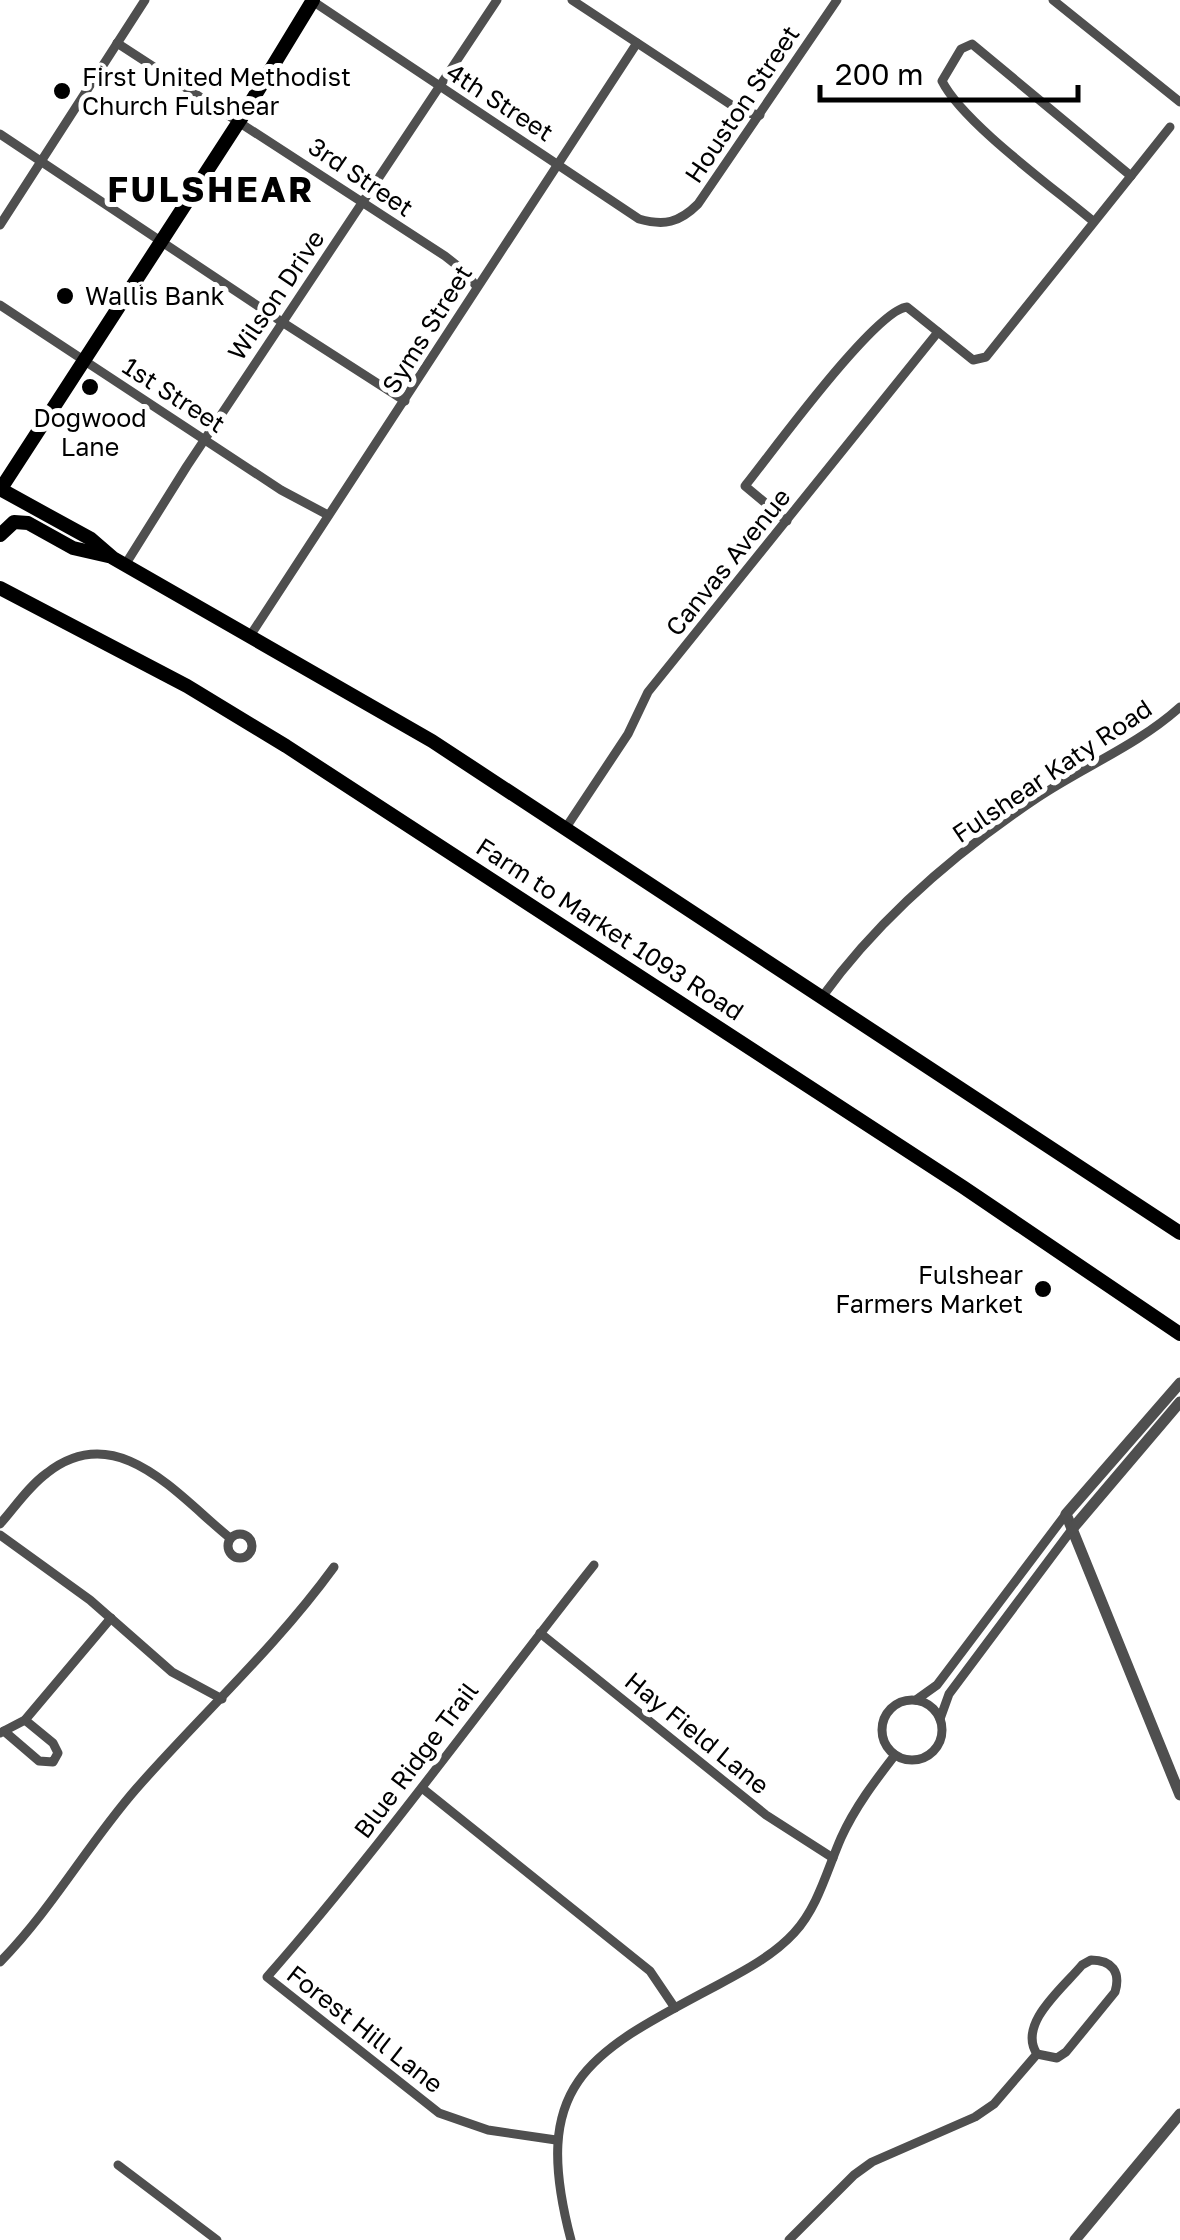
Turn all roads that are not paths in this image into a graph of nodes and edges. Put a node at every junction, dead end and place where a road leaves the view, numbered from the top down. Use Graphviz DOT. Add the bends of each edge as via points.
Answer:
graph roads {
  1 [pos="145,0"];
  2 [pos="312,0"];
  3 [pos="497,0"];
  4 [pos="572,0"];
  5 [pos="837,0"];
  6 [pos="1053,0"];
  7 [pos="117,42"];
  8 [pos="637,43"];
  9 [pos="438,85"];
  10 [pos="1180,102"];
  11 [pos="760,114"];
  12 [pos="240,120"];
  13 [pos="1170,127"];
  14 [pos="0,134"];
  15 [pos="40,162"];
  16 [pos="558,164"];
  17 [pos="1131,176"];
  18 [pos="362,203"];
  19 [pos="1094,222"];
  20 [pos="672,223"];
  21 [pos="0,226"];
  22 [pos="160,240"];
  23 [pos="477,287"];
  24 [pos="0,305"];
  25 [pos="282,322"];
  26 [pos="938,332"];
  27 [pos="82,359"];
  28 [pos="406,401"];
  29 [pos="205,439"];
  30 [pos="0,489"];
  31 [pos="328,515"];
  32 [pos="787,520"];
  33 [pos="0,535"];
  34 [pos="120,561"];
  35 [pos="0,588"];
  36 [pos="250,636"];
  37 [pos="1180,707"];
  38 [pos="565,828"];
  39 [pos="822,997"];
  40 [pos="1180,1233"];
  41 [pos="1180,1334"];
  42 [pos="1180,1383"];
  43 [pos="1180,1402"];
  44 [pos="1066,1514"];
  45 [pos="0,1524"];
  46 [pos="1073,1528"];
  47 [pos="0,1536"];
  48 [pos="230,1538"];
  49 [pos="594,1565"];
  50 [pos="334,1567"];
  51 [pos="111,1618"];
  52 [pos="540,1632"];
  53 [pos="222,1699"];
  54 [pos="916,1700"];
  55 [pos="940,1719"];
  56 [pos="25,1720"];
  57 [pos="2,1732"];
  58 [pos="896,1755"];
  59 [pos="422,1788"];
  60 [pos="1180,1795"];
  61 [pos="833,1858"];
  62 [pos="0,1962"];
  63 [pos="266,1977"];
  64 [pos="675,2008"];
  65 [pos="1036,2054"];
  66 [pos="1180,2114"];
  67 [pos="556,2140"];
  68 [pos="118,2165"];
  69 [pos="216,2240"];
  70 [pos="571,2240"];
  71 [pos="789,2240"];
  72 [pos="1075,2240"];
  1 -- 7 [label="street"];
  2 -- 9 [label="street, 4th Street"];
  2 -- 12 [label="main road"];
  3 -- 9 [label="street, Wilson Drive"];
  4 -- 8 [label="street"];
  5 -- 11 [label="street, Houston Street"];
  6 -- 10 [label="street"];
  7 -- 12 [label="street, 3rd Street"];
  7 -- 15 [label="street"];
  8 -- 11 [label="street" via="742,112"];
  8 -- 16 [label="street, Syms Street"];
  9 -- 16 [label="street, 4th Street"];
  9 -- 18 [label="street, Wilson Drive"];
  11 -- 20 [label="street, Houston Street" via="698,204"];
  12 -- 18 [label="street, 3rd Street"];
  12 -- 22 [label="main road"];
  13 -- 17 [label="street"];
  14 -- 15 [label="street"];
  15 -- 21 [label="street"];
  15 -- 22 [label="street"];
  16 -- 20 [label="street, 4th Street" via="639,218"];
  16 -- 23 [label="street, Syms Street"];
  17 -- 19 [label="street"];
  17 -- 19 [label="street" via="972,44 961,49 942,81 946,91"];
  18 -- 23 [label="street, 3rd Street" via="445,256"];
  18 -- 25 [label="street, Wilson Drive"];
  19 -- 26 [label="street" via="986,357 973,360"];
  22 -- 25 [label="street"];
  22 -- 27 [label="main road"];
  23 -- 28 [label="street, Syms Street"];
  24 -- 27 [label="street, 1st Street"];
  25 -- 28 [label="street"];
  25 -- 29 [label="street, Wilson Drive"];
  26 -- 32 [label="street, Canvas Avenue"];
  26 -- 32 [label="street" via="900,307 852,352 744,486"];
  27 -- 29 [label="street, 1st Street"];
  27 -- 30 [label="main road"];
  28 -- 31 [label="street, Syms Street"];
  29 -- 31 [label="street, 1st Street"];
  29 -- 34 [label="street, Wilson Drive"];
  30 -- 34 [label="main road"];
  31 -- 36 [label="street, Syms Street"];
  32 -- 38 [label="street, Canvas Avenue" via="648,692"];
  33 -- 34 [label="main road" via="14,522 28,523 74,548"];
  34 -- 36 [label="main road"];
  35 -- 41 [label="main road, Farm to Market 1093 Road" via="286,746"];
  36 -- 38 [label="main road" via="432,741"];
  37 -- 39 [label="street, Fulshear Katy Road" via="944,867 858,948"];
  38 -- 39 [label="main road"];
  39 -- 40 [label="main road"];
  42 -- 44 [label="street"];
  43 -- 46 [label="street"];
  44 -- 46 [label="street"];
  44 -- 54 [label="street" via="937,1685"];
  45 -- 48 [label="street" via="43,1475 88,1452 106,1452 141,1465"];
  46 -- 55 [label="street" via="948,1694"];
  46 -- 60 [label="street"];
  47 -- 51 [label="street"];
  49 -- 52 [label="street, Blue Ridge Trail"];
  50 -- 53 [label="street"];
  51 -- 53 [label="street" via="172,1672"];
  51 -- 56 [label="street"];
  52 -- 59 [label="street, Blue Ridge Trail"];
  52 -- 61 [label="street, Hay Field Lane" via="766,1815"];
  53 -- 62 [label="street" via="135,1790"];
  54 -- 55 [label="street"];
  54 -- 58 [label="street" via="896,1704 884,1720 884,1739"];
  55 -- 58 [label="street" via="939,1743 928,1756"];
  56 -- 57 [label="street"];
  56 -- 57 [label="street" via="56,1746 53,1762 39,1761"];
  58 -- 61 [label="street" via="850,1819"];
  59 -- 63 [label="street, Blue Ridge Trail"];
  59 -- 64 [label="street" via="650,1972"];
  61 -- 64 [label="street" via="812,1909 784,1943"];
  63 -- 67 [label="street, Forest Hill Lane" via="439,2113 488,2130"];
  64 -- 67 [label="street" via="589,2066"];
  65 -- 65 [label="street" via="1057,2058 1066,2052 1116,1992 1116,1970 1109,1963 1082,1965 1032,2025"];
  65 -- 71 [label="street" via="994,2104 872,2162"];
  66 -- 72 [label="street"];
  67 -- 70 [label="street"];
  68 -- 69 [label="street"];
}
